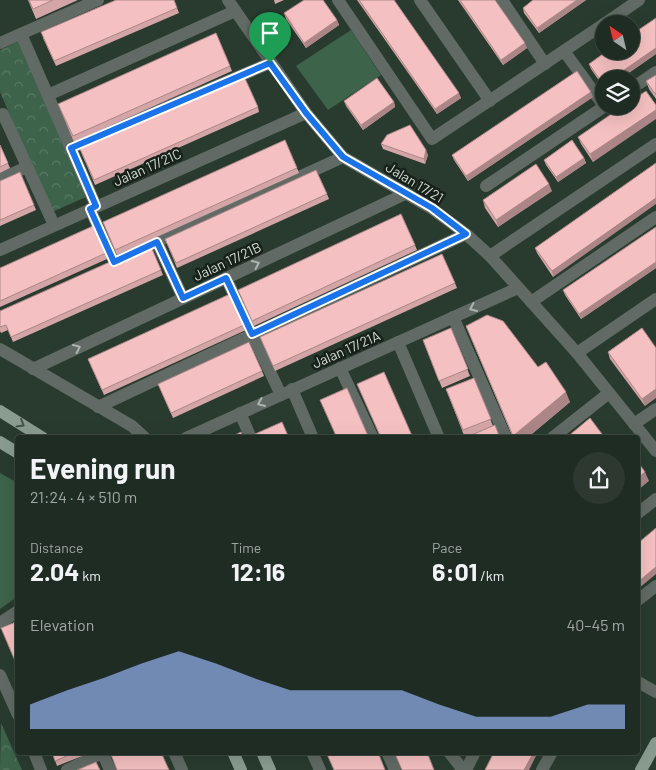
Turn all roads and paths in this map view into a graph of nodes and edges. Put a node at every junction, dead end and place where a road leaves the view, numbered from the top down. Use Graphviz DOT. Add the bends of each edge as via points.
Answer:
graph roads {
  1 [pos="98,0"];
  2 [pos="228,0"];
  3 [pos="338,0"];
  4 [pos="420,0"];
  5 [pos="640,0"];
  6 [pos="507,2"];
  7 [pos="235,11"];
  8 [pos="618,15"];
  9 [pos="595,30"];
  10 [pos="21,34"];
  11 [pos="0,43"];
  12 [pos="564,50"];
  13 [pos="270,63"];
  14 [pos="545,64"];
  15 [pos="656,72"];
  16 [pos="640,83"];
  17 [pos="595,93"];
  18 [pos="48,95"];
  19 [pos="490,101"];
  20 [pos="595,112"];
  21 [pos="306,113"];
  22 [pos="1,114"];
  23 [pos="656,144"];
  24 [pos="71,148"];
  25 [pos="343,157"];
  26 [pos="27,167"];
  27 [pos="0,179"];
  28 [pos="486,186"];
  29 [pos="407,193"];
  30 [pos="93,208"];
  31 [pos="656,216"];
  32 [pos="54,225"];
  33 [pos="466,234"];
  34 [pos="157,242"];
  35 [pos="0,250"];
  36 [pos="490,256"];
  37 [pos="226,278"];
  38 [pos="518,288"];
  39 [pos="183,298"];
  40 [pos="656,299"];
  41 [pos="531,302"];
  42 [pos="453,317"];
  43 [pos="252,334"];
  44 [pos="398,342"];
  45 [pos="0,349"];
  46 [pos="576,353"];
  47 [pos="340,368"];
  48 [pos="33,369"];
  49 [pos="286,392"];
  50 [pos="609,393"];
  51 [pos="98,407"];
  52 [pos="656,408"];
  53 [pos="0,411"];
  54 [pos="240,413"];
  55 [pos="634,424"];
  56 [pos="38,435"];
  57 [pos="142,435"];
  58 [pos="192,435"];
  59 [pos="250,435"];
  60 [pos="311,435"];
  61 [pos="371,435"];
  62 [pos="438,435"];
  63 [pos="505,435"];
  64 [pos="556,435"];
  65 [pos="0,442"];
  66 [pos="15,451"];
  67 [pos="656,451"];
  68 [pos="656,499"];
  69 [pos="640,511"];
  70 [pos="656,586"];
  71 [pos="640,598"];
  72 [pos="15,613"];
  73 [pos="0,624"];
  74 [pos="0,675"];
  75 [pos="640,683"];
  76 [pos="656,692"];
  77 [pos="5,700"];
  78 [pos="15,712"];
  79 [pos="656,742"];
  80 [pos="35,755"];
  81 [pos="99,755"];
  82 [pos="104,755"];
  83 [pos="175,755"];
  84 [pos="234,755"];
  85 [pos="263,755"];
  86 [pos="313,755"];
  87 [pos="388,755"];
  88 [pos="452,755"];
  89 [pos="474,755"];
  90 [pos="550,755"];
  91 [pos="41,770"];
  92 [pos="67,770"];
  93 [pos="110,770"];
  94 [pos="182,770"];
  95 [pos="240,770"];
  96 [pos="270,770"];
  97 [pos="320,770"];
  98 [pos="394,770"];
  99 [pos="464,770"];
  100 [pos="542,770"];
  101 [pos="642,770"];
  1 -- 10 [label="street"];
  2 -- 7 [label="street, Jalan 17/21"];
  3 -- 19 [label="street" via="432,139"];
  4 -- 19 [label="street"];
  5 -- 8 [label="street"];
  6 -- 14 [label="street"];
  7 -- 13 [label="street, Jalan 17/21"];
  7 -- 18 [label="street"];
  9 -- 12 [label="street"];
  10 -- 11 [label="street"];
  10 -- 18 [label="street"];
  12 -- 14 [label="street"];
  12 -- 17 [label="street"];
  13 -- 21 [label="street, Jalan 17/21"];
  13 -- 24 [label="street"];
  14 -- 19 [label="street"];
  15 -- 16 [label="street"];
  18 -- 24 [label="street"];
  20 -- 28 [label="street"];
  21 -- 25 [label="street, Jalan 17/21"];
  21 -- 30 [label="street, Jalan 17/21C"];
  22 -- 26 [label="street"];
  23 -- 36 [label="street"];
  24 -- 30 [label="street"];
  25 -- 29 [label="street, Jalan 17/21"];
  25 -- 34 [label="street"];
  26 -- 27 [label="street"];
  26 -- 32 [label="street"];
  29 -- 33 [label="street, Jalan 17/21"];
  37 -- 29 [label="street, Jalan 17/21B, one-way"];
  30 -- 32 [label="street, Jalan 17/21C"];
  30 -- 34 [label="street" via="109,263"];
  31 -- 41 [label="street"];
  32 -- 35 [label="street, Jalan 17/21C"];
  33 -- 36 [label="street, Jalan 17/21"];
  33 -- 43 [label="street"];
  34 -- 39 [label="street"];
  36 -- 38 [label="street, Jalan 17/21"];
  37 -- 39 [label="street, Jalan 17/21B"];
  37 -- 43 [label="street"];
  38 -- 41 [label="street, Jalan 17/21"];
  38 -- 42 [label="street, Jalan 17/21A, one-way"];
  48 -- 39 [label="street, Jalan 17/21B, one-way"];
  40 -- 46 [label="street"];
  41 -- 46 [label="street, Jalan 17/21"];
  42 -- 44 [label="street, Jalan 17/21A"];
  42 -- 63 [label="street"];
  43 -- 49 [label="street"];
  43 -- 51 [label="street"];
  44 -- 47 [label="street, Jalan 17/21A"];
  44 -- 62 [label="street"];
  45 -- 48 [label="street"];
  46 -- 50 [label="street, Jalan 17/21"];
  47 -- 49 [label="street, Jalan 17/21A"];
  47 -- 61 [label="street"];
  48 -- 51 [label="street"];
  49 -- 54 [label="street, Jalan 17/21A, one-way"];
  49 -- 60 [label="street"];
  50 -- 55 [label="street, Jalan 17/21"];
  50 -- 64 [label="street"];
  51 -- 57 [label="street"];
  52 -- 55 [label="street"];
  53 -- 56 [label="main road, one-way"];
  54 -- 58 [label="street, Jalan 17/21A"];
  54 -- 59 [label="street"];
  55 -- 67 [label="street, Jalan 17/21"];
  65 -- 66 [label="main road"];
  68 -- 69 [label="street"];
  70 -- 71 [label="street"];
  72 -- 73 [label="street"];
  74 -- 77 [label="street"];
  75 -- 76 [label="street"];
  77 -- 78 [label="street"];
  79 -- 101 [label="main road"];
  80 -- 91 [label="street"];
  81 -- 92 [label="street"];
  82 -- 93 [label="street"];
  83 -- 94 [label="street"];
  84 -- 95 [label="main road"];
  85 -- 96 [label="main road"];
  86 -- 97 [label="street"];
  87 -- 98 [label="street"];
  88 -- 99 [label="street"];
  89 -- 99 [label="street"];
  90 -- 100 [label="street"];
}
